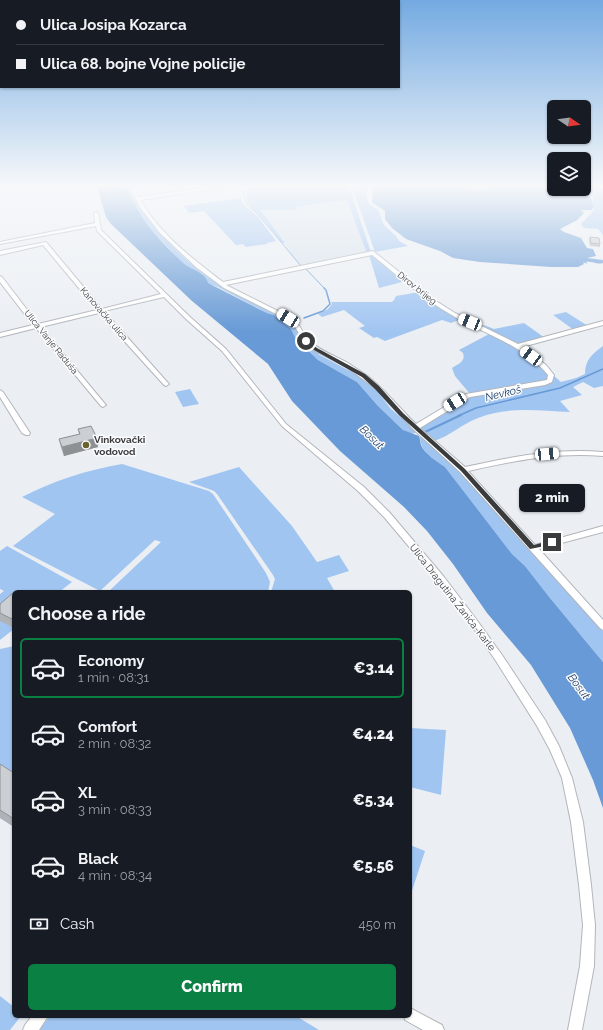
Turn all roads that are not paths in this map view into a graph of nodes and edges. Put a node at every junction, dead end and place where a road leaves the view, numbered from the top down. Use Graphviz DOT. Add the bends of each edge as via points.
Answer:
graph roads {
  1 [pos="41,235"];
  2 [pos="104,235"];
  3 [pos="165,235"];
  4 [pos="0,243"];
  5 [pos="0,253"];
  6 [pos="0,278"];
  7 [pos="221,284"];
  8 [pos="165,295"];
  9 [pos="101,311"];
  10 [pos="603,323"];
  11 [pos="37,326"];
  12 [pos="0,335"];
  13 [pos="517,346"];
  14 [pos="166,384"];
  15 [pos="0,392"];
  16 [pos="104,405"];
  17 [pos="417,429"];
  18 [pos="26,433"];
  19 [pos="603,454"];
  20 [pos="463,470"];
  21 [pos="603,529"];
  22 [pos="532,548"];
  23 [pos="603,626"];
  24 [pos="412,1016"];
  25 [pos="39,1018"];
  26 [pos="30,1030"];
  27 [pos="437,1030"];
  28 [pos="575,1030"];
  1 -- 4 [label="street"];
  2 -- 8 [label="street, Ulica Dragutina Žanića-Karle"];
  3 -- 7 [label="street"];
  5 -- 9 [label="street, Kanovačka ulica" via="44,243"];
  6 -- 11 [label="street, Ulica Vanje Raduša"];
  7 -- 13 [label="street, Dirov brijeg" via="373,253 448,312"];
  7 -- 17 [label="street" via="288,318 296,324 306,341 316,349 346,365 377,387"];
  8 -- 9 [label="street"];
  8 -- 28 [label="street, Ulica Dragutina Žanića-Karle" via="224,350 284,425 361,489 407,538 500,658 541,723 567,778 577,822 585,886 589,925 587,966"];
  9 -- 11 [label="street"];
  9 -- 14 [label="street, Kanovačka ulica"];
  10 -- 13 [label="street"];
  11 -- 12 [label="street"];
  11 -- 16 [label="street, Ulica Vanje Raduša"];
  13 -- 17 [label="street, Dirov brijeg" via="549,371 552,378 545,383 464,397"];
  15 -- 18 [label="street"];
  17 -- 20 [label="street"];
  19 -- 20 [label="street" via="573,451 540,454"];
  20 -- 22 [label="street"];
  21 -- 22 [label="street"];
  22 -- 23 [label="street"];
  24 -- 27 [label="street"];
  25 -- 26 [label="street"];
}
